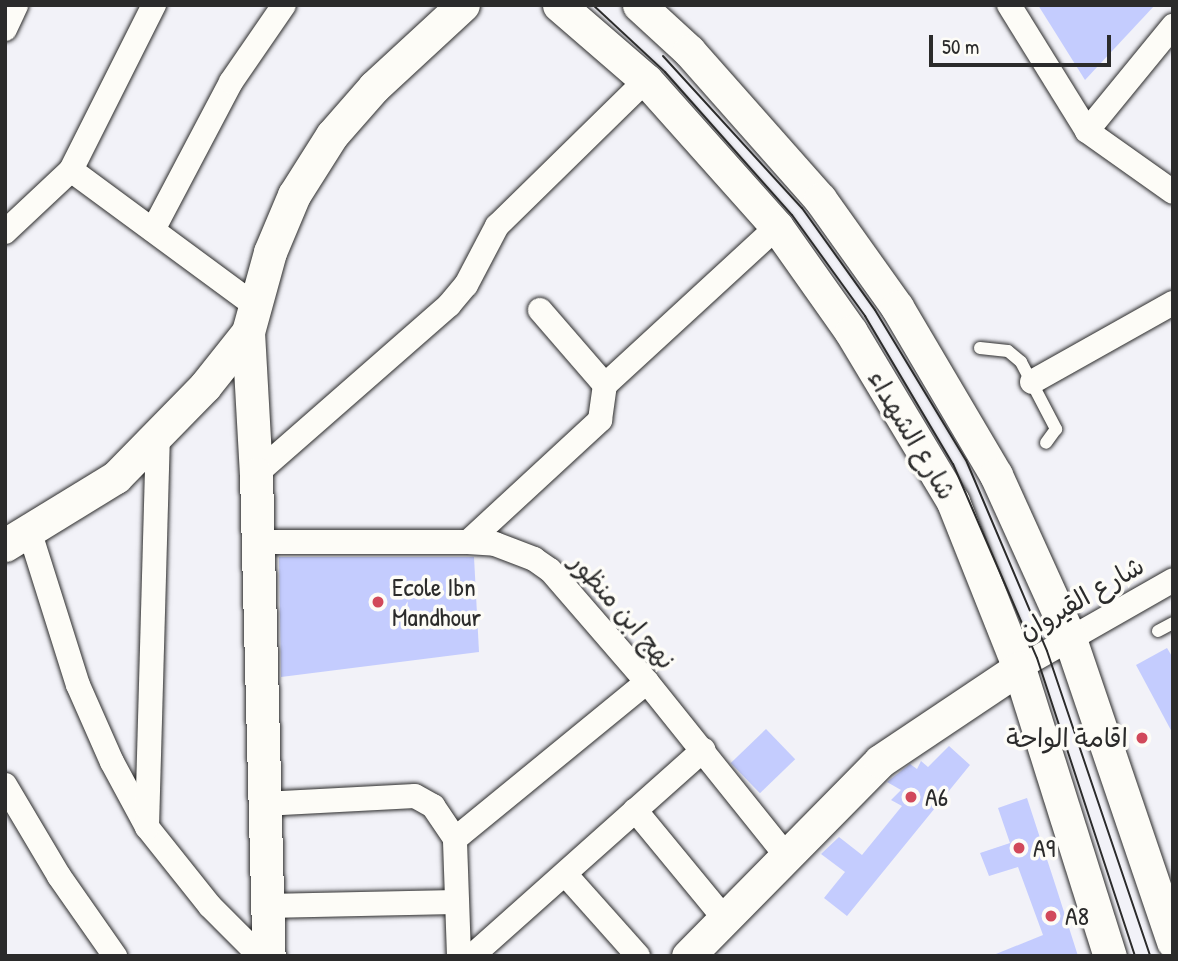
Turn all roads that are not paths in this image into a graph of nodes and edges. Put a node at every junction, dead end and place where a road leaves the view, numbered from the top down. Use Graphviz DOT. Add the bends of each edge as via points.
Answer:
graph roads {
  1 [pos="16,5"];
  2 [pos="155,5"];
  3 [pos="284,5"];
  4 [pos="463,5"];
  5 [pos="559,5"];
  6 [pos="639,5"];
  7 [pos="1009,5"];
  8 [pos="1173,26"];
  9 [pos="5,29"];
  10 [pos="646,80"];
  11 [pos="1087,131"];
  12 [pos="71,170"];
  13 [pos="1173,192"];
  14 [pos="777,227"];
  15 [pos="153,230"];
  16 [pos="5,232"];
  17 [pos="1173,303"];
  18 [pos="540,310"];
  19 [pos="251,318"];
  20 [pos="980,348"];
  21 [pos="1032,382"];
  22 [pos="605,385"];
  23 [pos="158,436"];
  24 [pos="1046,443"];
  25 [pos="256,474"];
  26 [pos="18,539"];
  27 [pos="257,542"];
  28 [pos="468,542"];
  29 [pos="1173,580"];
  30 [pos="1173,623"];
  31 [pos="1158,631"];
  32 [pos="1069,635"];
  33 [pos="1019,668"];
  34 [pos="647,682"];
  35 [pos="703,750"];
  36 [pos="5,785"];
  37 [pos="263,804"];
  38 [pos="635,810"];
  39 [pos="147,827"];
  40 [pos="455,839"];
  41 [pos="788,857"];
  42 [pos="565,874"];
  43 [pos="456,902"];
  44 [pos="266,906"];
  45 [pos="725,919"];
  46 [pos="1173,942"];
  47 [pos="115,956"];
  48 [pos="260,956"];
  49 [pos="269,956"];
  50 [pos="459,956"];
  51 [pos="472,956"];
  52 [pos="638,956"];
  53 [pos="688,956"];
  54 [pos="1110,956"];
  1 -- 9 [label="street"];
  2 -- 12 [label="street"];
  3 -- 15 [label="street" via="231,82"];
  4 -- 19 [label="main road" via="374,87 332,135 294,195 270,251"];
  5 -- 10 [label="main road, شارع الشهداء"];
  6 -- 32 [label="main road, شارع الشهداء" via="764,132 820,199 897,307 996,475"];
  7 -- 11 [label="street"];
  8 -- 11 [label="street"];
  10 -- 14 [label="main road, شارع الشهداء"];
  10 -- 25 [label="street" via="497,226 466,285 449,305"];
  11 -- 13 [label="street"];
  12 -- 15 [label="street"];
  12 -- 16 [label="street"];
  14 -- 22 [label="street"];
  14 -- 33 [label="main road, شارع الشهداء" via="851,332 953,502"];
  15 -- 19 [label="street"];
  17 -- 21 [label="street"];
  18 -- 22 [label="street"];
  19 -- 23 [label="main road"];
  19 -- 25 [label="main road"];
  20 -- 21 [label="lane" via="1013,353"];
  21 -- 24 [label="lane" via="1056,429"];
  22 -- 28 [label="street" via="600,420"];
  23 -- 26 [label="main road" via="116,477"];
  23 -- 39 [label="street"];
  25 -- 27 [label="main road"];
  26 -- 39 [label="street" via="111,762"];
  27 -- 28 [label="street, نهج ابن منظور"];
  27 -- 37 [label="main road"];
  28 -- 34 [label="street, نهج ابن منظور" via="515,551 550,570"];
  29 -- 32 [label="street, شارع القيروان"];
  30 -- 31 [label="lane"];
  32 -- 33 [label="street, شارع القيروان"];
  32 -- 46 [label="main road, شارع الشهداء"];
  33 -- 41 [label="main road" via="880,761"];
  33 -- 54 [label="main road, شارع الشهداء"];
  34 -- 35 [label="street, نهج ابن منظور"];
  34 -- 40 [label="street"];
  35 -- 38 [label="street"];
  35 -- 41 [label="street, نهج ابن منظور"];
  36 -- 47 [label="street" via="59,876"];
  37 -- 40 [label="street" via="415,796 433,806"];
  37 -- 44 [label="main road"];
  38 -- 42 [label="street"];
  38 -- 45 [label="street"];
  39 -- 48 [label="street" via="210,906"];
  40 -- 43 [label="street"];
  41 -- 45 [label="main road"];
  42 -- 51 [label="street"];
  42 -- 52 [label="street"];
  43 -- 44 [label="street"];
  43 -- 50 [label="street"];
  44 -- 49 [label="main road"];
  45 -- 53 [label="main road"];
}
